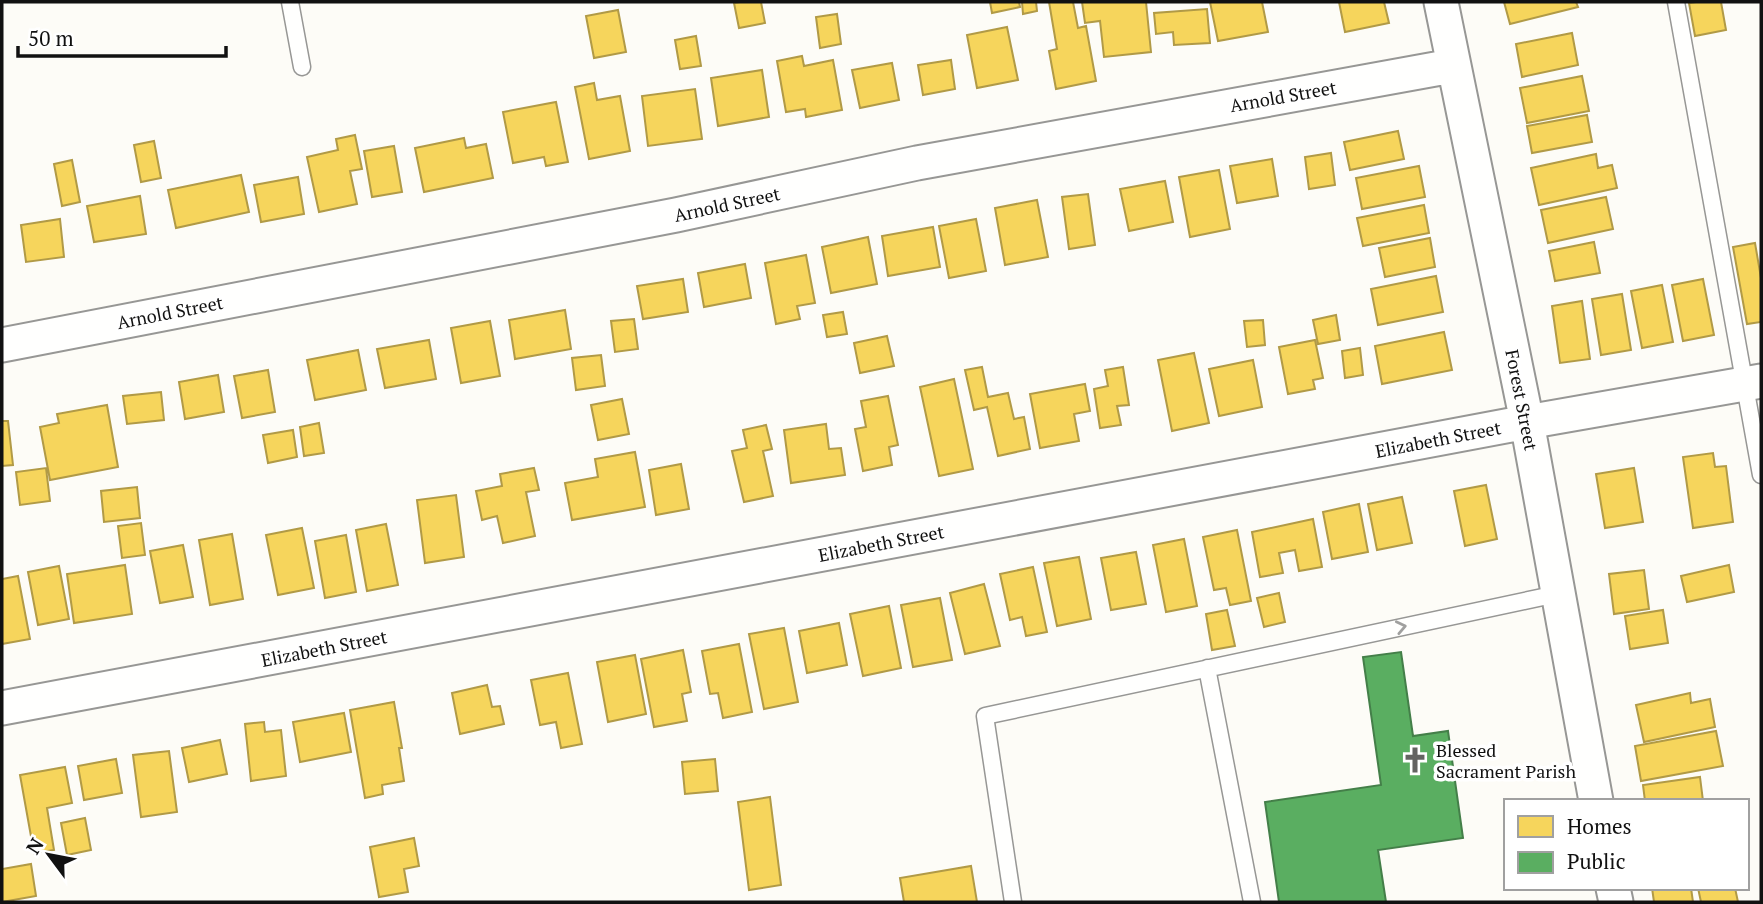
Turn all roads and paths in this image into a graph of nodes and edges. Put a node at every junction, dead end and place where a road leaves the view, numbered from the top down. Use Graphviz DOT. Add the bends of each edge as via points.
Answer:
graph roads {
  1 [pos="290,2"];
  2 [pos="1441,2"];
  3 [pos="1676,2"];
  4 [pos="1452,66"];
  5 [pos="302,67"];
  6 [pos="2,345"];
  7 [pos="1753,383"];
  8 [pos="1527,422"];
  9 [pos="1761,475"];
  10 [pos="1557,594"];
  11 [pos="1207,668"];
  12 [pos="2,708"];
  13 [pos="1596,799"];
  14 [pos="1013,902"];
  15 [pos="1252,902"];
  1 -- 5 [label="lane"];
  2 -- 4 [label="street, Forest Street"];
  3 -- 7 [label="lane"];
  4 -- 6 [label="street, Arnold Street" via="917,163 676,215"];
  4 -- 8 [label="street, Forest Street"];
  7 -- 8 [label="street, Elizabeth Street"];
  7 -- 9 [label="lane"];
  8 -- 10 [label="street, Forest Street"];
  8 -- 12 [label="street, Elizabeth Street"];
  11 -- 10 [label="lane, one-way"];
  10 -- 13 [label="street, Forest Street"];
  11 -- 14 [label="lane" via="985,716"];
  11 -- 15 [label="lane"];
}
